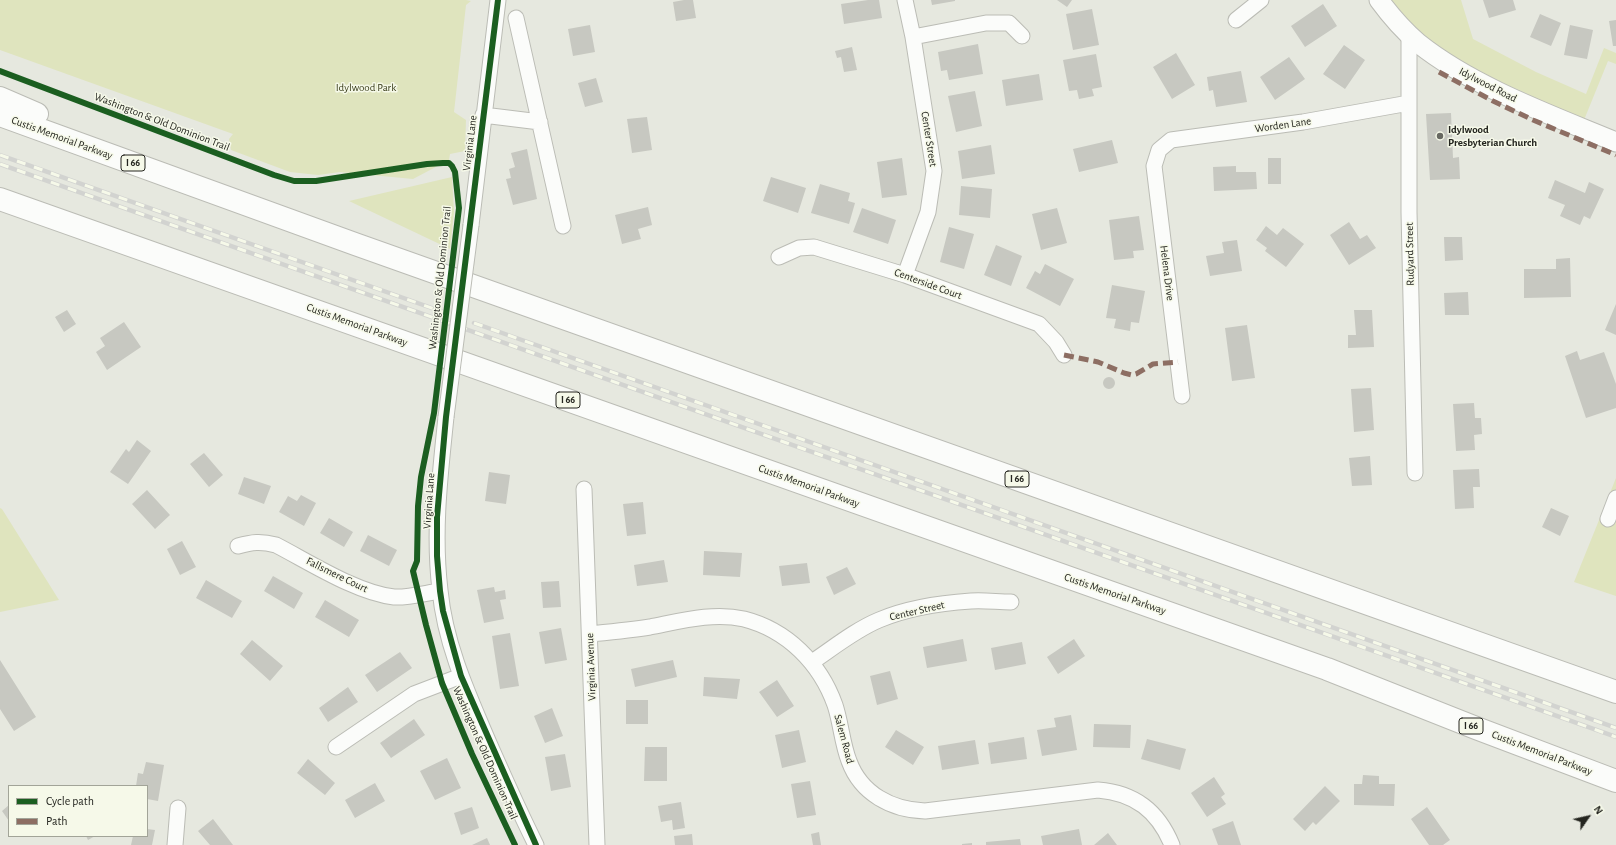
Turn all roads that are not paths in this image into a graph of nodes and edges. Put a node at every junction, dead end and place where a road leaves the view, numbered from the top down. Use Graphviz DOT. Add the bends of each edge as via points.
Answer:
graph roads {
  1 [pos="498,0"];
  2 [pos="905,0"];
  3 [pos="1261,0"];
  4 [pos="1379,0"];
  5 [pos="516,18"];
  6 [pos="1236,20"];
  7 [pos="1409,35"];
  8 [pos="1022,36"];
  9 [pos="913,37"];
  10 [pos="0,98"];
  11 [pos="1409,104"];
  12 [pos="0,115"];
  13 [pos="483,115"];
  14 [pos="540,122"];
  15 [pos="0,128"];
  16 [pos="1616,142"];
  17 [pos="1159,150"];
  18 [pos="0,199"];
  19 [pos="267,212"];
  20 [pos="563,226"];
  21 [pos="779,257"];
  22 [pos="905,275"];
  23 [pos="1064,355"];
  24 [pos="1182,396"];
  25 [pos="1415,473"];
  26 [pos="584,489"];
  27 [pos="1616,498"];
  28 [pos="1608,519"];
  29 [pos="238,546"];
  30 [pos="440,591"];
  31 [pos="1011,602"];
  32 [pos="590,634"];
  33 [pos="812,662"];
  34 [pos="461,676"];
  35 [pos="1616,692"];
  36 [pos="336,747"];
  37 [pos="1616,781"];
  38 [pos="178,808"];
  39 [pos="175,845"];
  40 [pos="536,845"];
  41 [pos="597,845"];
  42 [pos="1172,845"];
  1 -- 13 [label="street, Virginia Lane"];
  2 -- 9 [label="street, Center Street"];
  3 -- 6 [label="street"];
  4 -- 7 [label="main road, Idylwood Road"];
  5 -- 14 [label="street"];
  7 -- 11 [label="street, Rudyard Street"];
  7 -- 16 [label="main road, Idylwood Road" via="1440,59 1487,86"];
  8 -- 9 [label="street" via="1009,23 986,22"];
  9 -- 22 [label="street, Center Street" via="934,171 928,212"];
  10 -- 19 [label="highway"];
  11 -- 17 [label="street, Worden Lane" via="1171,140"];
  11 -- 25 [label="street, Rudyard Street"];
  12 -- 19 [label="highway, Custis Memorial Parkway / I 66"];
  13 -- 14 [label="street"];
  13 -- 30 [label="street, Virginia Lane, bridge" via="436,517"];
  14 -- 20 [label="street"];
  15 -- 19 [label="highway"];
  17 -- 24 [label="street, Helena Drive" via="1154,166"];
  18 -- 37 [label="highway, Custis Memorial Parkway / I 66" via="1313,664"];
  19 -- 35 [label="highway, Custis Memorial Parkway / I 66"];
  21 -- 22 [label="street, Centerside Court" via="799,248 814,247"];
  22 -- 23 [label="street, Centerside Court" via="1039,324"];
  26 -- 32 [label="street, Virginia Avenue"];
  27 -- 28 [label="street"];
  29 -- 30 [label="street, Fallsmere Court" via="250,542 276,545 358,587 375,593 395,597"];
  30 -- 34 [label="street, Virginia Lane"];
  31 -- 33 [label="street, Center Street" via="972,601 900,613 858,631"];
  32 -- 33 [label="street, Salem Road" via="701,618 743,619 782,635"];
  32 -- 41 [label="street, Virginia Avenue"];
  33 -- 42 [label="street, Salem Road" via="835,705 849,761 855,774 870,792 884,802 925,811 1098,790 1110,791 1141,803 1154,814 1161,822"];
  34 -- 36 [label="street" via="414,694"];
  34 -- 40 [label="street, Virginia Lane"];
  38 -- 39 [label="street"];
}
